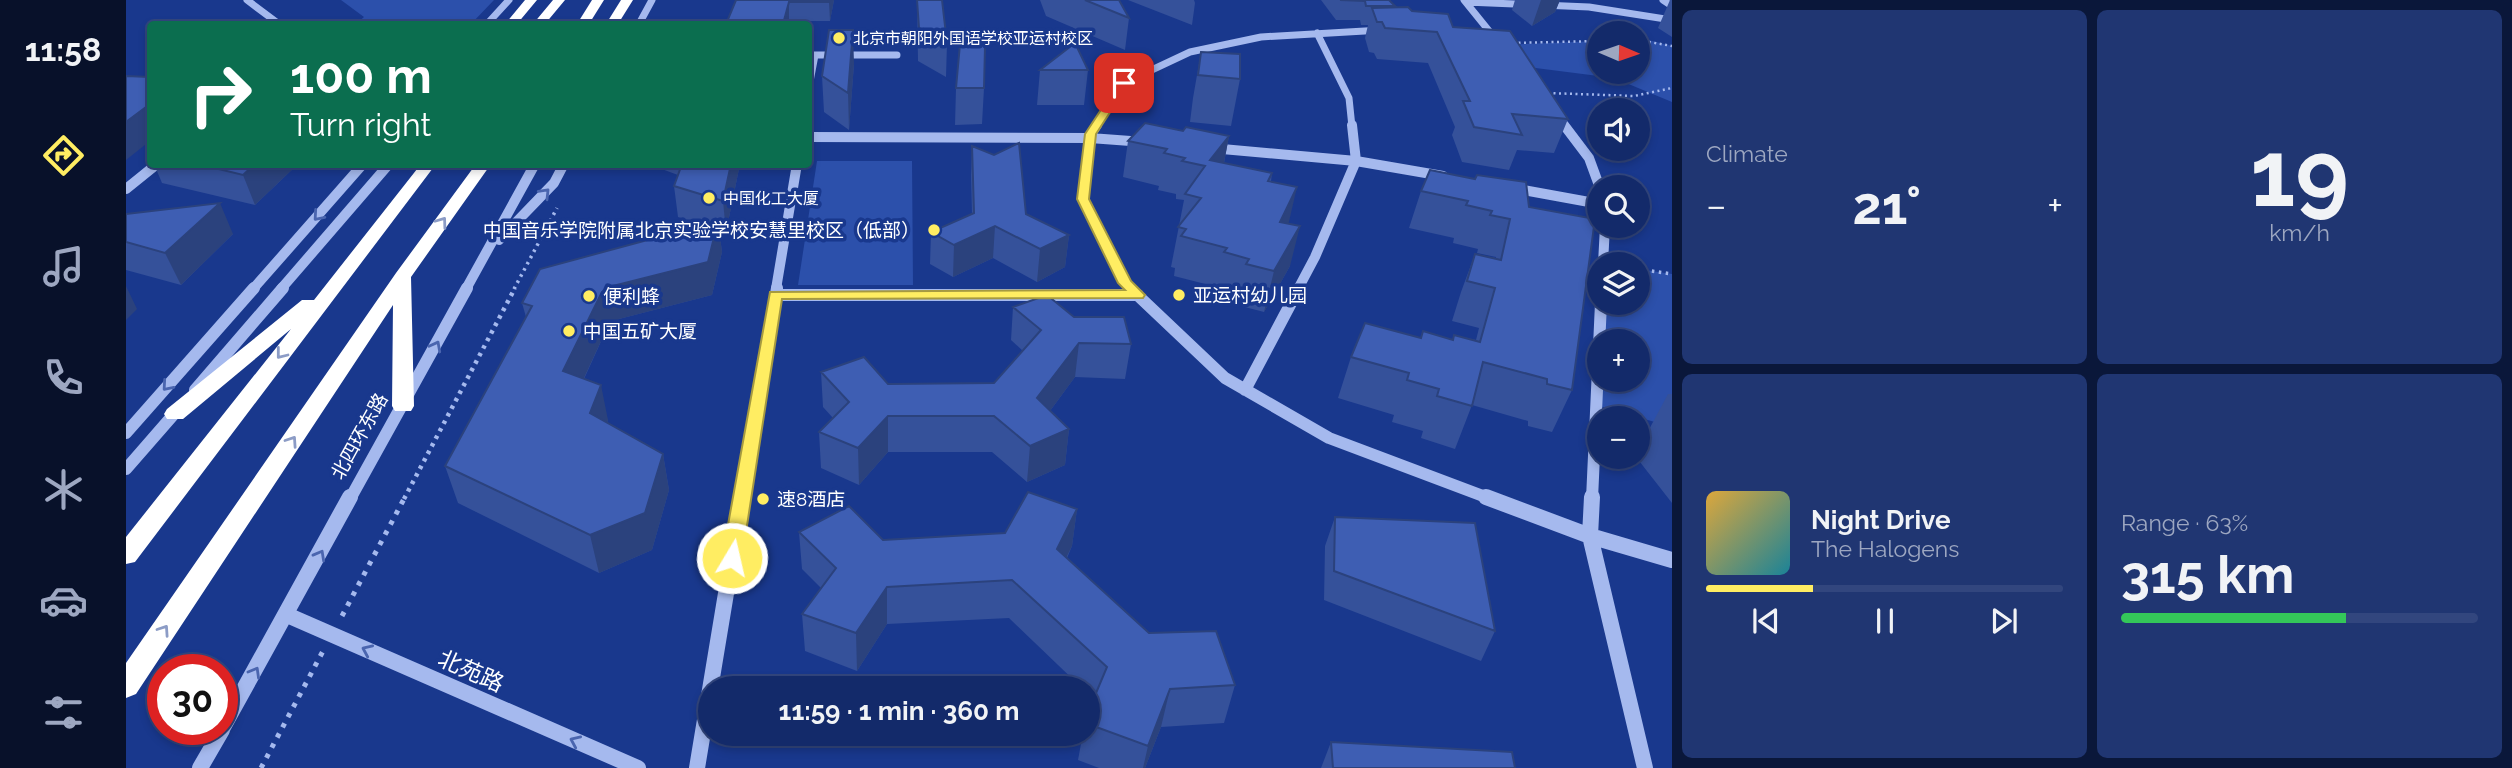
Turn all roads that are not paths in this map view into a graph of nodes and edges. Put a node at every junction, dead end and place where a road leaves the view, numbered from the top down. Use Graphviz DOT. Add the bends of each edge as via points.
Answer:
graph roads {
  1 [pos="247,0"];
  2 [pos="509,0"];
  3 [pos="559,0"];
  4 [pos="598,0"];
  5 [pos="627,0"];
  6 [pos="652,0"];
  7 [pos="1663,0"];
  8 [pos="529,1"];
  9 [pos="1465,1"];
  10 [pos="1672,6"];
  11 [pos="1672,20"];
  12 [pos="275,21"];
  13 [pos="490,21"];
  14 [pos="514,21"];
  15 [pos="542,21"];
  16 [pos="585,21"];
  17 [pos="614,21"];
  18 [pos="641,21"];
  19 [pos="1475,29"];
  20 [pos="1388,30"];
  21 [pos="1488,30"];
  22 [pos="1317,33"];
  23 [pos="1507,52"];
  24 [pos="812,55"];
  25 [pos="897,55"];
  26 [pos="1539,92"];
  27 [pos="812,137"];
  28 [pos="1090,138"];
  29 [pos="1157,144"];
  30 [pos="1197,147"];
  31 [pos="1356,161"];
  32 [pos="152,168"];
  33 [pos="359,168"];
  34 [pos="386,168"];
  35 [pos="426,168"];
  36 [pos="481,168"];
  37 [pos="533,168"];
  38 [pos="562,168"];
  39 [pos="796,168"];
  40 [pos="1595,175"];
  41 [pos="1451,177"];
  42 [pos="1505,187"];
  43 [pos="126,189"];
  44 [pos="1587,202"];
  45 [pos="486,253"];
  46 [pos="402,277"];
  47 [pos="338,281"];
  48 [pos="775,295"];
  49 [pos="1138,295"];
  50 [pos="1600,315"];
  51 [pos="1245,390"];
  52 [pos="403,406"];
  53 [pos="175,414"];
  54 [pos="126,433"];
  55 [pos="126,470"];
  56 [pos="1590,536"];
  57 [pos="126,555"];
  58 [pos="1672,560"];
  59 [pos="287,615"];
  60 [pos="126,686"];
  61 [pos="238,701"];
  62 [pos="213,745"];
  63 [pos="200,768"];
  64 [pos="638,768"];
  65 [pos="697,768"];
  66 [pos="1645,768"];
  1 -- 12 [label="street"];
  2 -- 13 [label="street"];
  3 -- 15 [label="highway"];
  4 -- 16 [label="highway"];
  5 -- 17 [label="highway"];
  6 -- 18 [label="street"];
  7 -- 10 [label="street"];
  8 -- 14 [label="highway"];
  9 -- 11 [label="street" via="1589,7"];
  9 -- 21 [label="street"];
  19 -- 21 [label="street"];
  20 -- 22 [label="street"];
  21 -- 23 [label="street"];
  22 -- 28 [label="street" via="1262,37 1190,52 1124,83"];
  22 -- 31 [label="street" via="1349,98"];
  24 -- 25 [label="street"];
  26 -- 40 [label="street" via="1588,158"];
  27 -- 28 [label="street"];
  28 -- 29 [label="street"];
  28 -- 49 [label="street" via="1083,199 1125,283"];
  30 -- 31 [label="street"];
  31 -- 41 [label="street"];
  31 -- 51 [label="street" via="1315,257"];
  32 -- 43 [label="street"];
  33 -- 54 [label="street, one-way"];
  34 -- 53 [label="street"];
  35 -- 47 [label="highway"];
  46 -- 36 [label="highway, one-way"];
  37 -- 45 [label="street, 北四环东路"];
  45 -- 38 [label="street, one-way" via="554,183"];
  39 -- 48 [label="street"];
  42 -- 44 [label="street"];
  52 -- 45 [label="street, 北四环东路, one-way"];
  46 -- 52 [label="highway"];
  60 -- 46 [label="highway, one-way"];
  47 -- 53 [label="highway"];
  47 -- 57 [label="highway, one-way"];
  48 -- 49 [label="street"];
  48 -- 65 [label="street"];
  49 -- 51 [label="street" via="1225,378"];
  50 -- 56 [label="street"];
  51 -- 56 [label="street" via="1329,438"];
  59 -- 52 [label="street, 北四环东路, one-way"];
  53 -- 55 [label="street"];
  56 -- 58 [label="street"];
  56 -- 66 [label="street"];
  61 -- 59 [label="street, 北四环东路, one-way"];
  64 -- 59 [label="street, 北苑路, one-way"];
  62 -- 63 [label="street, 北四环东路"];
}
